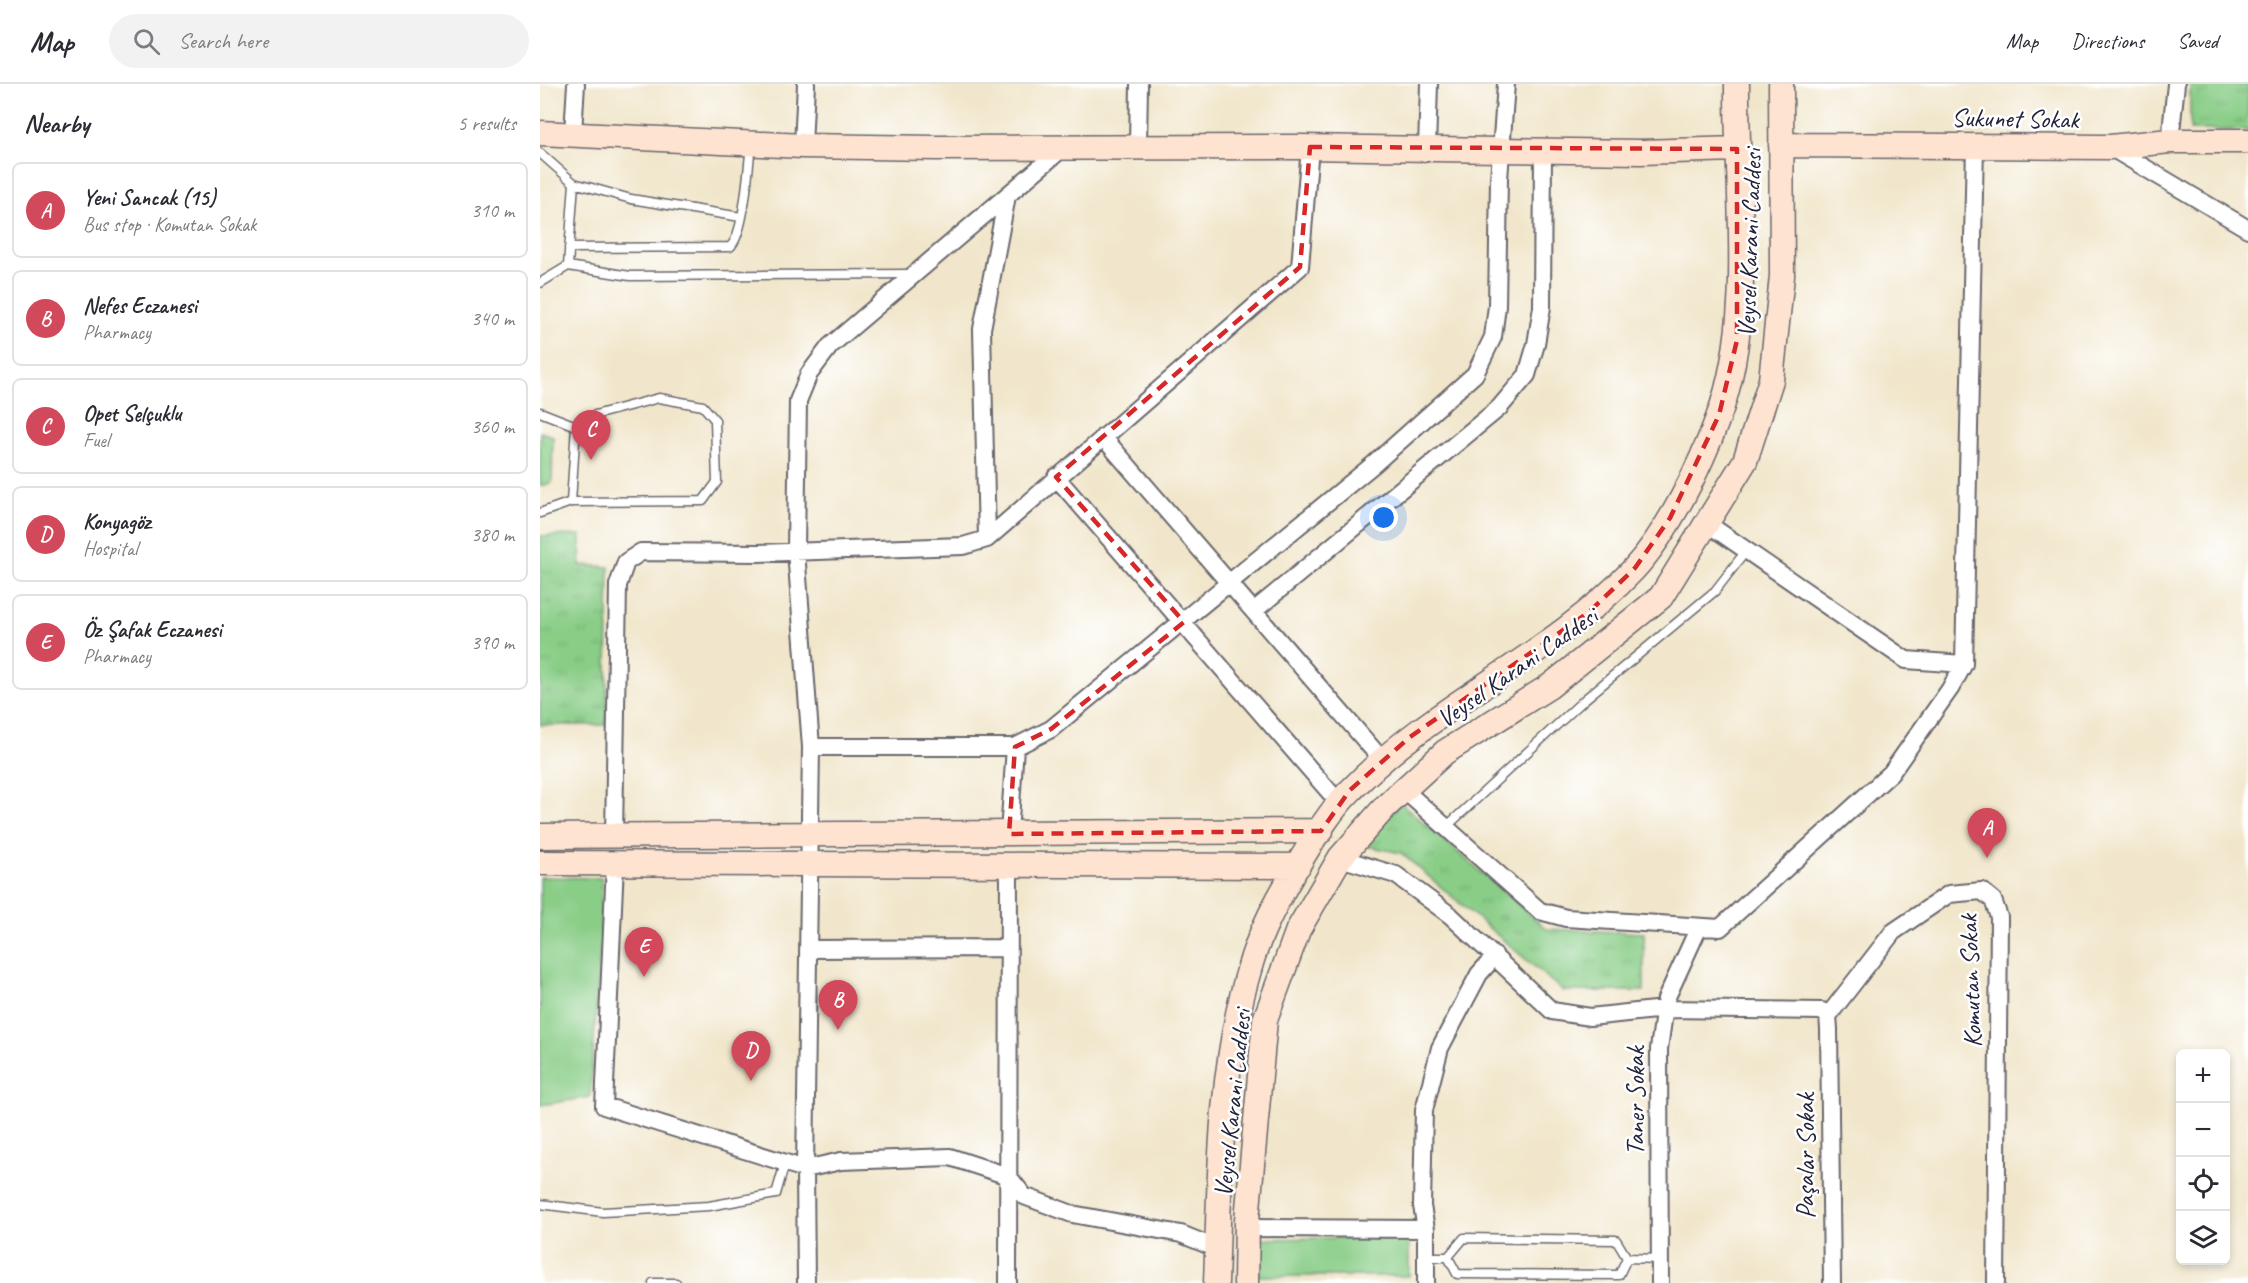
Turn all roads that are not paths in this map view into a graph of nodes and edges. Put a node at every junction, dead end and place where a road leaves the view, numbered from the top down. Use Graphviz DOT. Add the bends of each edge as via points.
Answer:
graph roads {
  1 [pos="576,84"];
  2 [pos="806,84"];
  3 [pos="1139,84"];
  4 [pos="1429,84"];
  5 [pos="1506,84"];
  6 [pos="1737,84"];
  7 [pos="1781,84"];
  8 [pos="2176,84"];
  9 [pos="540,133"];
  10 [pos="573,133"];
  11 [pos="2170,141"];
  12 [pos="2248,141"];
  13 [pos="752,143"];
  14 [pos="1781,144"];
  15 [pos="803,146"];
  16 [pos="1976,146"];
  17 [pos="1064,147"];
  18 [pos="1138,147"];
  19 [pos="1310,147"];
  20 [pos="2110,147"];
  21 [pos="1427,149"];
  22 [pos="1737,149"];
  23 [pos="1500,150"];
  24 [pos="1543,151"];
  25 [pos="540,153"];
  26 [pos="574,183"];
  27 [pos="1007,196"];
  28 [pos="741,217"];
  29 [pos="2248,229"];
  30 [pos="569,248"];
  31 [pos="568,266"];
  32 [pos="915,274"];
  33 [pos="540,283"];
  34 [pos="540,412"];
  35 [pos="576,426"];
  36 [pos="1103,437"];
  37 [pos="1056,477"];
  38 [pos="571,502"];
  39 [pos="540,513"];
  40 [pos="1708,524"];
  41 [pos="987,539"];
  42 [pos="796,551"];
  43 [pos="1746,551"];
  44 [pos="1231,582"];
  45 [pos="1255,610"];
  46 [pos="1184,622"];
  47 [pos="1964,664"];
  48 [pos="811,747"];
  49 [pos="1015,747"];
  50 [pos="1383,761"];
  51 [pos="1404,790"];
  52 [pos="1340,804"];
  53 [pos="1446,828"];
  54 [pos="1320,831"];
  55 [pos="808,833"];
  56 [pos="1010,834"];
  57 [pos="540,836"];
  58 [pos="614,836"];
  59 [pos="1341,858"];
  60 [pos="540,863"];
  61 [pos="615,864"];
  62 [pos="810,864"];
  63 [pos="1010,865"];
  64 [pos="1298,866"];
  65 [pos="1700,927"];
  66 [pos="1009,948"];
  67 [pos="809,949"];
  68 [pos="1496,956"];
  69 [pos="1664,1009"];
  70 [pos="1829,1022"];
  71 [pos="785,1163"];
  72 [pos="805,1169"];
  73 [pos="1008,1176"];
  74 [pos="540,1204"];
  75 [pos="1247,1228"];
  76 [pos="1426,1229"];
  77 [pos="1218,1249"];
  78 [pos="1426,1257"];
  79 [pos="1448,1257"];
  80 [pos="1627,1258"];
  81 [pos="1660,1259"];
  82 [pos="653,1283"];
  83 [pos="676,1283"];
  84 [pos="806,1283"];
  85 [pos="1008,1283"];
  86 [pos="1216,1283"];
  87 [pos="1246,1283"];
  88 [pos="1426,1283"];
  89 [pos="1660,1283"];
  90 [pos="1832,1283"];
  91 [pos="1996,1283"];
  1 -- 10 [label="street"];
  2 -- 15 [label="street"];
  3 -- 18 [label="street"];
  4 -- 21 [label="street"];
  5 -- 23 [label="street"];
  6 -- 22 [label="street, Veysel Karani Caddesi"];
  7 -- 14 [label="street, Veysel Karani Caddesi"];
  8 -- 11 [label="street"];
  9 -- 10 [label="street"];
  10 -- 13 [label="street"];
  11 -- 12 [label="street, Sukunet Sokak"];
  11 -- 20 [label="street, Sukunet Sokak"];
  13 -- 15 [label="street"];
  13 -- 28 [label="lane"];
  14 -- 16 [label="street, Sukunet Sokak"];
  14 -- 40 [label="street, Veysel Karani Caddesi" via="1782,276 1771,380 1745,461"];
  15 -- 17 [label="street"];
  16 -- 20 [label="street, Sukunet Sokak"];
  16 -- 47 [label="street"];
  17 -- 18 [label="street"];
  17 -- 27 [label="street"];
  18 -- 19 [label="street"];
  19 -- 21 [label="street"];
  19 -- 36 [label="street" via="1300,267"];
  20 -- 29 [label="street"];
  21 -- 23 [label="street"];
  22 -- 24 [label="street"];
  22 -- 50 [label="street, Veysel Karani Caddesi" via="1741,257 1737,340 1719,416 1670,518 1635,568 1588,612 1410,737"];
  23 -- 24 [label="street"];
  23 -- 44 [label="street" via="1497,306 1492,337 1475,374"];
  24 -- 45 [label="street" via="1542,307 1527,375 1499,408"];
  25 -- 26 [label="lane"];
  26 -- 28 [label="lane" via="632,199"];
  26 -- 30 [label="lane"];
  27 -- 32 [label="street"];
  27 -- 41 [label="street" via="982,329"];
  28 -- 30 [label="lane" via="736,240 730,247"];
  30 -- 31 [label="lane"];
  31 -- 32 [label="lane" via="630,276"];
  31 -- 33 [label="lane"];
  32 -- 42 [label="street" via="830,346 809,374 798,400"];
  34 -- 35 [label="lane"];
  35 -- 38 [label="lane"];
  35 -- 38 [label="lane" via="595,415 659,398 703,406 715,420 717,482 703,501"];
  36 -- 37 [label="street"];
  36 -- 44 [label="street"];
  37 -- 41 [label="street"];
  37 -- 46 [label="street"];
  38 -- 39 [label="lane"];
  40 -- 43 [label="street"];
  40 -- 51 [label="street, Veysel Karani Caddesi" via="1661,597 1550,686 1445,752"];
  41 -- 42 [label="street" via="963,546"];
  42 -- 48 [label="street"];
  42 -- 58 [label="street" via="641,552 626,562 618,585"];
  43 -- 47 [label="street" via="1906,660"];
  43 -- 53 [label="lane" via="1715,591 1586,699"];
  44 -- 45 [label="street"];
  44 -- 46 [label="street"];
  45 -- 50 [label="street"];
  46 -- 49 [label="street" via="1051,729"];
  46 -- 52 [label="street"];
  47 -- 65 [label="street" via="1891,773 1720,928"];
  48 -- 49 [label="street"];
  48 -- 55 [label="street"];
  49 -- 56 [label="street"];
  50 -- 52 [label="street, Veysel Karani Caddesi"];
  51 -- 53 [label="street"];
  51 -- 59 [label="street, Veysel Karani Caddesi"];
  52 -- 54 [label="street, Veysel Karani Caddesi"];
  53 -- 65 [label="street" via="1540,911 1566,918"];
  54 -- 56 [label="street"];
  54 -- 64 [label="street, Veysel Karani Caddesi"];
  55 -- 56 [label="street"];
  55 -- 58 [label="street"];
  55 -- 62 [label="street"];
  57 -- 58 [label="street"];
  59 -- 68 [label="street" via="1396,874"];
  59 -- 75 [label="street, Veysel Karani Caddesi" via="1298,930 1265,1020"];
  60 -- 61 [label="street"];
  61 -- 62 [label="street"];
  61 -- 71 [label="street" via="604,1106"];
  62 -- 63 [label="street"];
  62 -- 67 [label="street"];
  63 -- 64 [label="street"];
  63 -- 66 [label="street"];
  64 -- 77 [label="street, Veysel Karani Caddesi" via="1276,902 1249,967 1231,1041 1223,1114"];
  65 -- 69 [label="street, Taner Sokak"];
  66 -- 67 [label="street"];
  66 -- 73 [label="street"];
  67 -- 72 [label="street"];
  68 -- 69 [label="street" via="1552,1011 1590,1017"];
  68 -- 76 [label="street" via="1479,974 1440,1048 1424,1110 1422,1206"];
  69 -- 70 [label="street" via="1801,1009 1822,1011"];
  69 -- 81 [label="street, Taner Sokak" via="1659,1049"];
  70 -- 90 [label="street, Paşalar Sokak"];
  70 -- 91 [label="street, Komutan Sokak" via="1893,932 1949,894 1982,891 1993,900 1999,917"];
  71 -- 72 [label="street"];
  71 -- 74 [label="lane" via="776,1194 709,1206 603,1212"];
  72 -- 73 [label="street" via="840,1161 950,1156"];
  72 -- 84 [label="street"];
  73 -- 77 [label="street" via="1024,1196 1072,1214 1181,1234"];
  73 -- 85 [label="street"];
  75 -- 76 [label="street"];
  75 -- 87 [label="street, Veysel Karani Caddesi"];
  76 -- 78 [label="street"];
  77 -- 86 [label="street, Veysel Karani Caddesi"];
  78 -- 79 [label="lane"];
  78 -- 88 [label="street"];
  79 -- 80 [label="lane" via="1464,1238 1616,1240"];
  79 -- 80 [label="lane" via="1457,1274 1619,1275"];
  80 -- 81 [label="lane"];
  81 -- 89 [label="street, Taner Sokak"];
  82 -- 83 [label="lane"];
}
